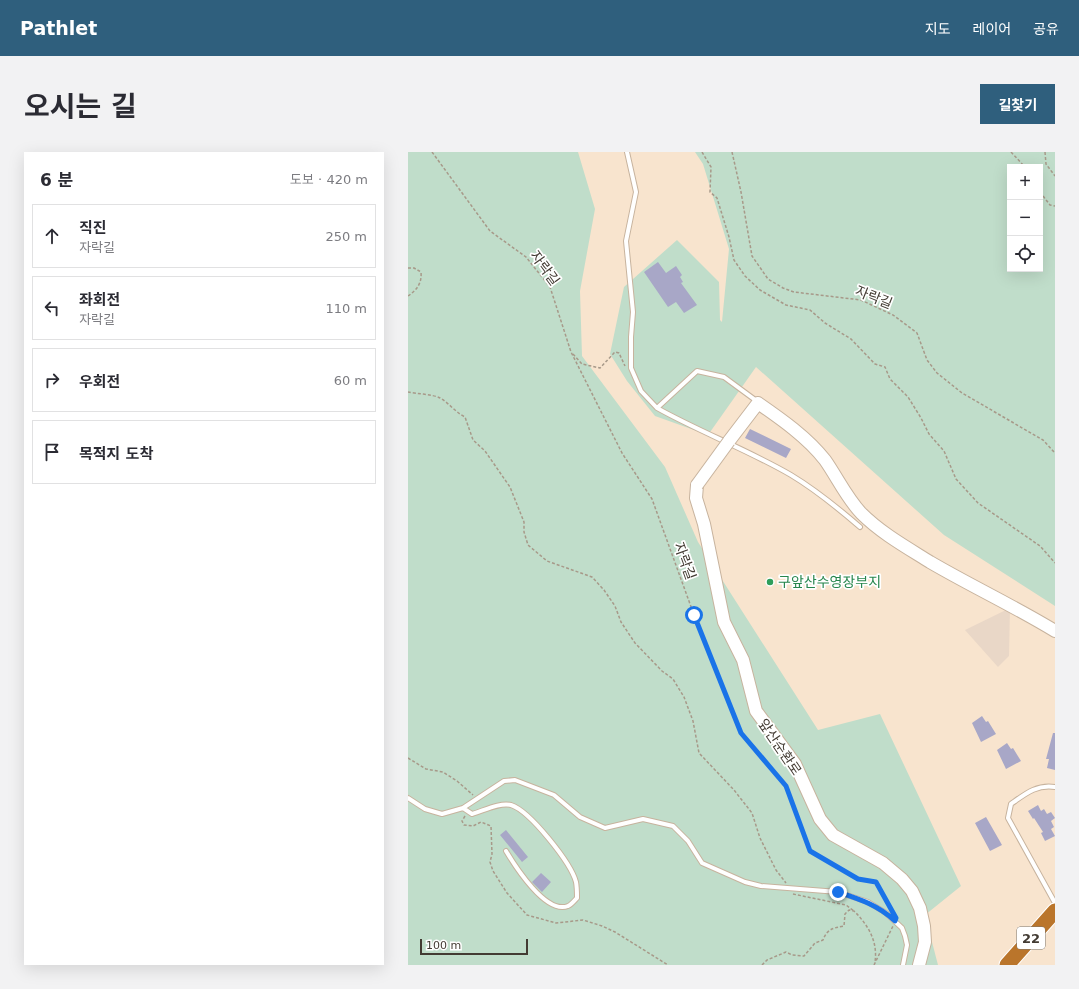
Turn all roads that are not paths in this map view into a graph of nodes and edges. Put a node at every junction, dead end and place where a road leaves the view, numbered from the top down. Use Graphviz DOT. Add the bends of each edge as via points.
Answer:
graph roads {
  1 [pos="627,152"];
  2 [pos="758,403"];
  3 [pos="657,408"];
  4 [pos="860,527"];
  5 [pos="1055,631"];
  6 [pos="1055,787"];
  7 [pos="408,798"];
  8 [pos="463,808"];
  9 [pos="506,851"];
  10 [pos="1054,903"];
  11 [pos="1055,924"];
  12 [pos="903,965"];
  13 [pos="919,965"];
  14 [pos="1007,965"];
  15 [pos="1019,965"];
  1 -- 3 [label="lane" via="636,192 626,241 633,312 631,368 640,391"];
  2 -- 3 [label="lane" via="724,377 697,371"];
  2 -- 5 [label="street" via="814,448 860,512 895,541"];
  2 -- 13 [label="street, 앞산순환로, bridge" via="697,485 696,498 704,524 724,622 743,660 756,711 795,764 825,826 833,835 882,864 902,879 912,891 920,908 925,937"];
  3 -- 4 [label="lane" via="790,474 828,500"];
  6 -- 10 [label="lane" via="1030,790 1011,804 1008,818"];
  7 -- 8 [label="lane" via="425,809 442,814"];
  8 -- 9 [label="lane" via="472,814 511,805 525,814 542,830 562,857 576,882 577,898 568,906 558,907 549,903 520,874"];
  8 -- 12 [label="lane" via="504,781 515,780 554,795 580,817 605,828 643,820 673,826 688,841 702,862 745,882 761,886 838,892 868,902 886,913 902,928 906,941"];
  10 -- 14 [label="highway, 22"];
  11 -- 15 [label="highway, 22"];
}
